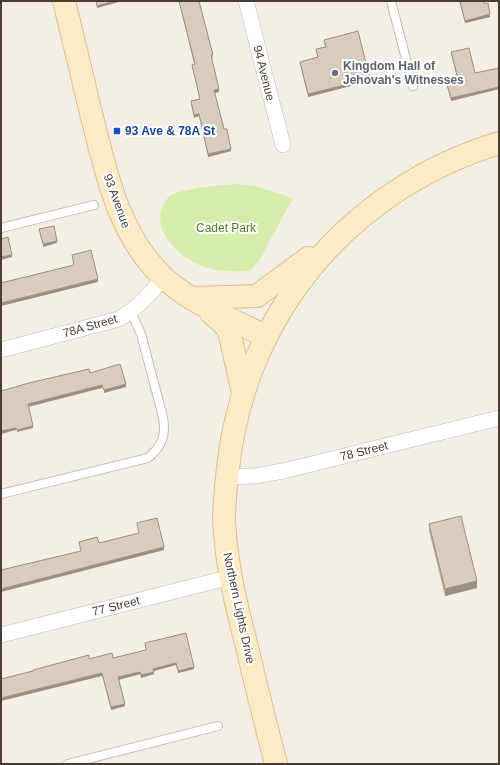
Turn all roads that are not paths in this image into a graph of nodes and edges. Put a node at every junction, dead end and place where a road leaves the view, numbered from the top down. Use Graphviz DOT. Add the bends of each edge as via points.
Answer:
graph roads {
  1 [pos="64,1"];
  2 [pos="246,1"];
  3 [pos="391,1"];
  4 [pos="413,86"];
  5 [pos="499,143"];
  6 [pos="283,145"];
  7 [pos="94,205"];
  8 [pos="1,228"];
  9 [pos="346,230"];
  10 [pos="163,276"];
  11 [pos="192,298"];
  12 [pos="131,312"];
  13 [pos="265,336"];
  14 [pos="1,350"];
  15 [pos="243,393"];
  16 [pos="499,418"];
  17 [pos="227,477"];
  18 [pos="1,494"];
  19 [pos="231,577"];
  20 [pos="1,635"];
  21 [pos="218,726"];
  22 [pos="68,764"];
  23 [pos="276,764"];
  1 -- 10 [label="main road, 93 Avenue" via="115,202 133,240"];
  2 -- 6 [label="street, 94 Avenue"];
  3 -- 4 [label="lane"];
  5 -- 9 [label="main road, Northern Lights Drive" via="446,162 400,187"];
  7 -- 8 [label="lane"];
  9 -- 11 [label="main road" via="257,296"];
  9 -- 13 [label="main road, Northern Lights Drive" via="293,289"];
  10 -- 11 [label="main road, 93 Avenue"];
  10 -- 12 [label="street, 78A Street" via="150,295"];
  11 -- 13 [label="main road, 93 Avenue"];
  11 -- 15 [label="main road" via="229,331"];
  12 -- 14 [label="street, 78A Street" via="106,323"];
  12 -- 18 [label="lane" via="141,334 163,416 163,441 157,450 148,458"];
  13 -- 15 [label="main road, Northern Lights Drive"];
  15 -- 17 [label="main road, Northern Lights Drive" via="235,420"];
  16 -- 17 [label="street, 78 Street" via="283,471"];
  17 -- 19 [label="main road, Northern Lights Drive" via="224,519"];
  19 -- 20 [label="street, 77 Street"];
  19 -- 23 [label="main road, Northern Lights Drive"];
  21 -- 22 [label="lane"];
}
